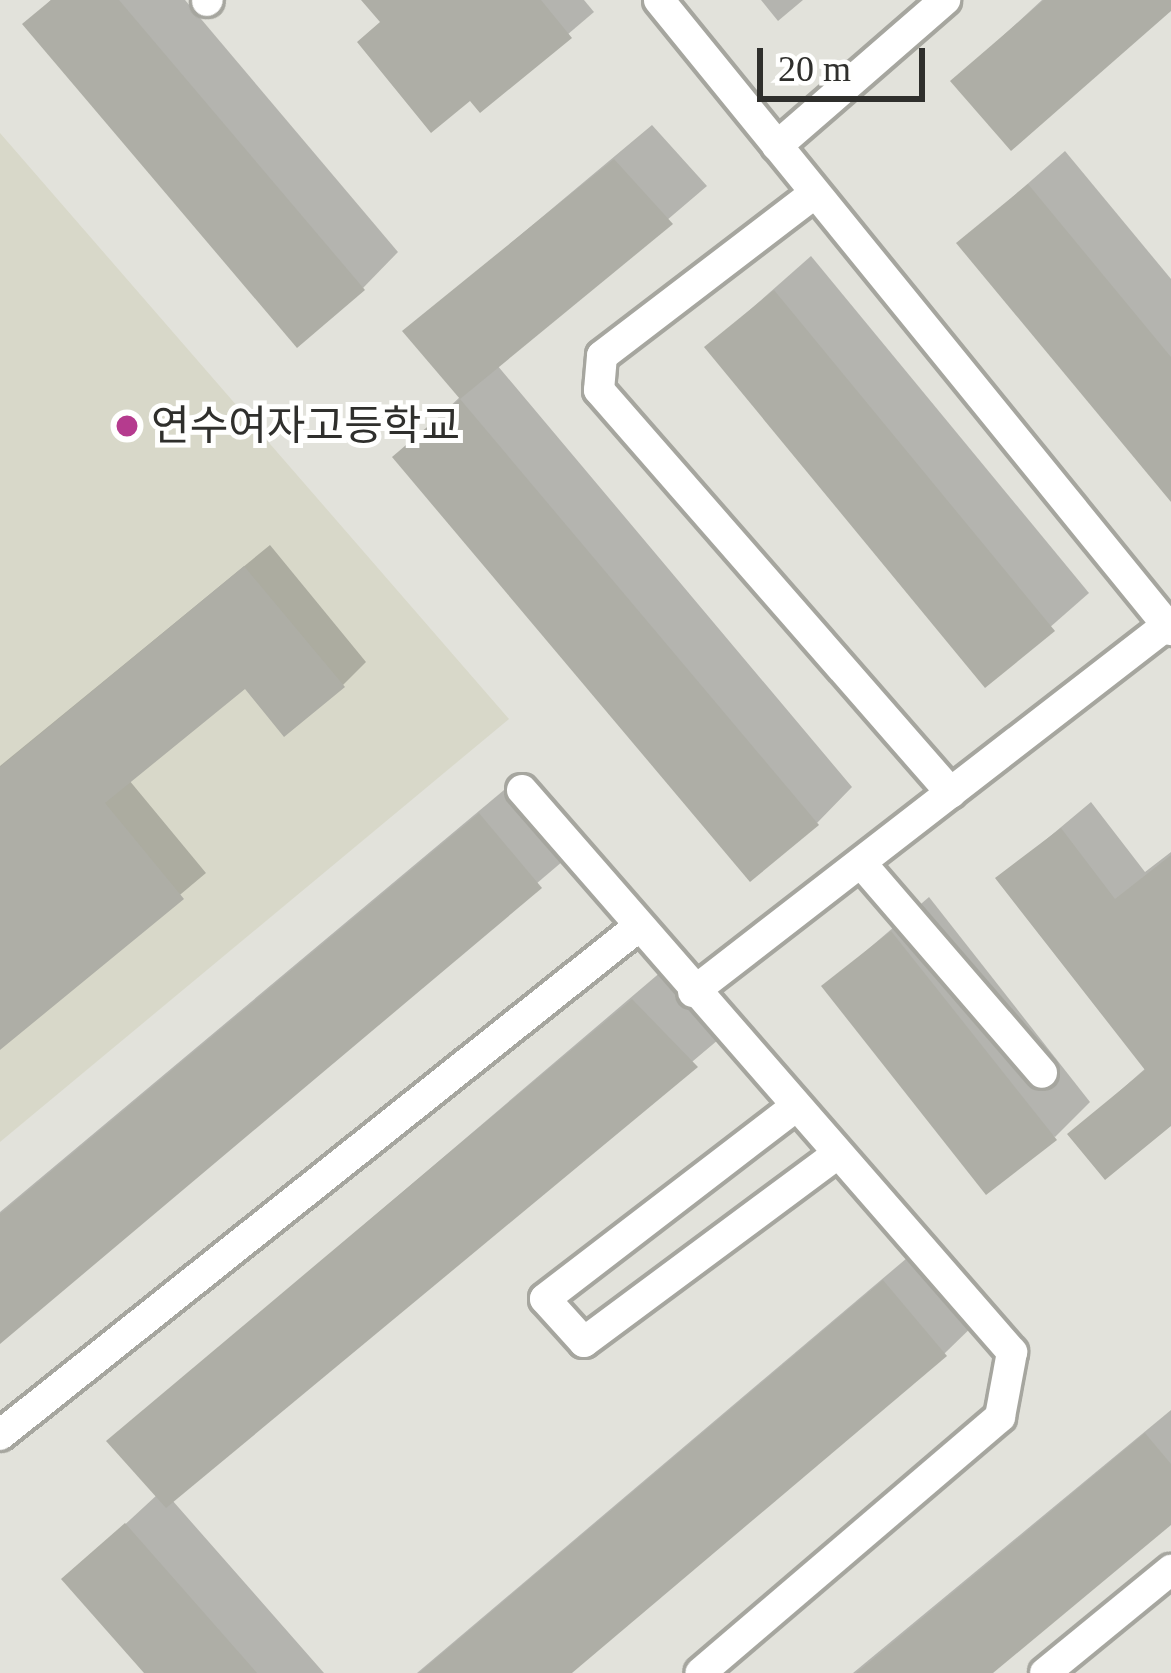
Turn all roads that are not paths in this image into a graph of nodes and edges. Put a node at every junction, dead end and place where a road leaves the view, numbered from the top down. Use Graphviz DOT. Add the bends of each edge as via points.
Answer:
graph roads {
  1 [pos="659,0"];
  2 [pos="945,0"];
  3 [pos="777,146"];
  4 [pos="815,193"];
  5 [pos="1169,627"];
  6 [pos="522,790"];
  7 [pos="951,794"];
  8 [pos="861,863"];
  9 [pos="638,927"];
  10 [pos="693,992"];
  11 [pos="1042,1073"];
  12 [pos="795,1107"];
  13 [pos="837,1154"];
  14 [pos="0,1435"];
  15 [pos="1171,1570"];
  16 [pos="700,1673"];
  17 [pos="1045,1673"];
  1 -- 3 [label="lane"];
  2 -- 3 [label="lane"];
  3 -- 4 [label="lane"];
  4 -- 5 [label="lane"];
  4 -- 7 [label="lane" via="602,356 599,390"];
  5 -- 7 [label="lane"];
  6 -- 9 [label="lane"];
  7 -- 8 [label="lane"];
  8 -- 10 [label="lane"];
  8 -- 11 [label="lane"];
  9 -- 10 [label="lane"];
  9 -- 14 [label="lane"];
  10 -- 12 [label="lane"];
  12 -- 13 [label="lane"];
  12 -- 13 [label="lane" via="545,1299 584,1342"];
  13 -- 16 [label="lane" via="1012,1352 1000,1418"];
  15 -- 17 [label="lane"];
}
